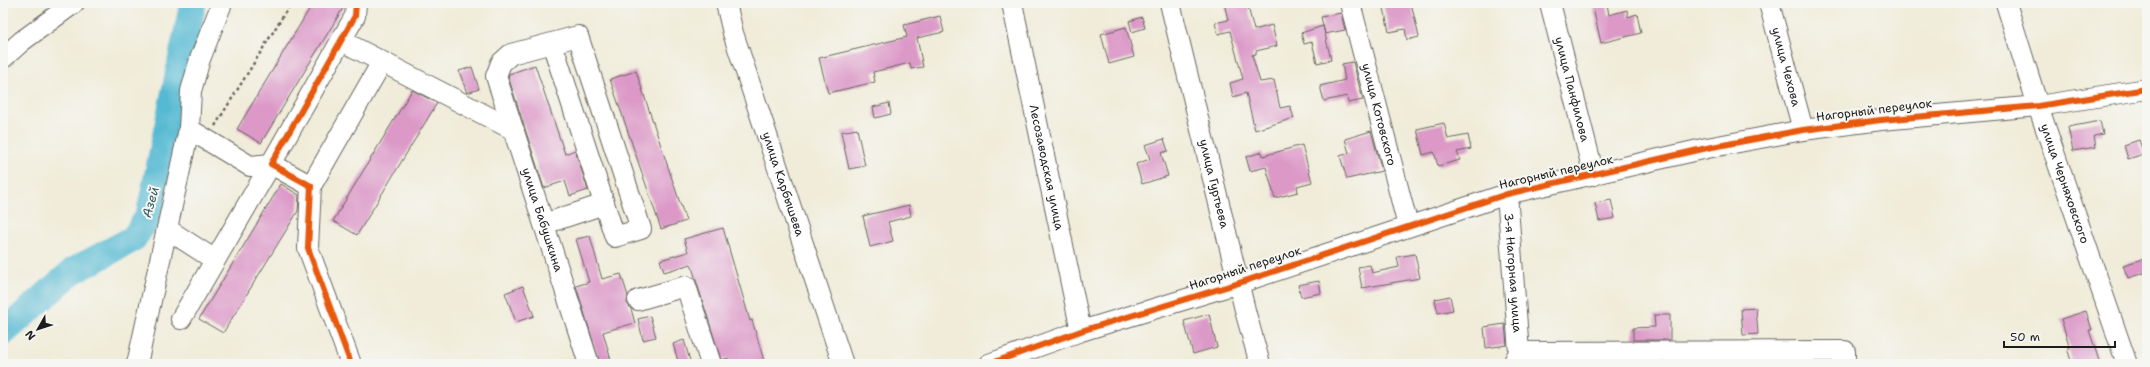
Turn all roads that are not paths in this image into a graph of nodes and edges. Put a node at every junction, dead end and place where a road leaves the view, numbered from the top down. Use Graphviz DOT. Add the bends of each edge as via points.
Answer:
graph roads {
  1 [pos="74,3"];
  2 [pos="222,3"];
  3 [pos="356,3"];
  4 [pos="726,3"];
  5 [pos="1012,3"];
  6 [pos="1170,3"];
  7 [pos="1350,3"];
  8 [pos="1550,3"];
  9 [pos="1769,3"];
  10 [pos="2006,3"];
  11 [pos="342,41"];
  12 [pos="552,44"];
  13 [pos="3,58"];
  14 [pos="382,62"];
  15 [pos="2147,89"];
  16 [pos="2038,106"];
  17 [pos="189,129"];
  18 [pos="514,130"];
  19 [pos="1803,130"];
  20 [pos="271,164"];
  21 [pos="1594,175"];
  22 [pos="311,186"];
  23 [pos="1507,194"];
  24 [pos="604,204"];
  25 [pos="544,224"];
  26 [pos="1408,226"];
  27 [pos="167,229"];
  28 [pos="215,260"];
  29 [pos="1239,283"];
  30 [pos="638,300"];
  31 [pos="182,319"];
  32 [pos="1081,331"];
  33 [pos="1030,357"];
  34 [pos="1516,358"];
  35 [pos="1845,358"];
  36 [pos="710,361"];
  37 [pos="137,364"];
  38 [pos="350,364"];
  39 [pos="589,364"];
  40 [pos="843,364"];
  41 [pos="989,364"];
  42 [pos="1260,364"];
  43 [pos="2127,364"];
  1 -- 13 [label="street"];
  2 -- 17 [label="street" via="200,59 191,91"];
  3 -- 11 [label="street" via="355,16"];
  4 -- 40 [label="street, улица Карбышева" via="732,33"];
  5 -- 32 [label="street, Лесозаводская улица"];
  6 -- 29 [label="street, улица Гуртьева"];
  7 -- 26 [label="street, улица Котовского"];
  8 -- 21 [label="street, улица Панфилова"];
  9 -- 19 [label="street, улица Чехова"];
  10 -- 16 [label="street, улица Черняховского"];
  11 -- 14 [label="street"];
  11 -- 20 [label="street"];
  12 -- 18 [label="street, улица Бабушкина" via="512,54 501,63 496,76"];
  12 -- 24 [label="street"];
  12 -- 24 [label="street" via="578,36 641,229 615,237"];
  14 -- 18 [label="street"];
  14 -- 22 [label="street"];
  15 -- 16 [label="street, Нагорный переулок"];
  16 -- 19 [label="street, Нагорный переулок" via="1881,120"];
  16 -- 43 [label="street, улица Черняховского"];
  17 -- 20 [label="street" via="250,166"];
  17 -- 27 [label="street"];
  18 -- 25 [label="street, улица Бабушкина"];
  19 -- 21 [label="street, Нагорный переулок" via="1707,148"];
  20 -- 22 [label="street"];
  20 -- 28 [label="street"];
  21 -- 23 [label="street, Нагорный переулок"];
  22 -- 38 [label="street" via="308,248"];
  23 -- 26 [label="street, Нагорный переулок"];
  23 -- 34 [label="street, 3-я Нагорная улица"];
  24 -- 25 [label="street"];
  25 -- 39 [label="street, улица Бабушкина"];
  26 -- 29 [label="street, Нагорный переулок"];
  27 -- 28 [label="street"];
  27 -- 37 [label="street"];
  28 -- 31 [label="street"];
  29 -- 32 [label="street, Нагорный переулок"];
  29 -- 42 [label="street, улица Гуртьева"];
  30 -- 36 [label="street" via="686,286"];
  32 -- 33 [label="street, Нагорный переулок"];
  33 -- 41 [label="street, Нагорный переулок"];
  34 -- 35 [label="street, 3-я Нагорная улица"];
}
